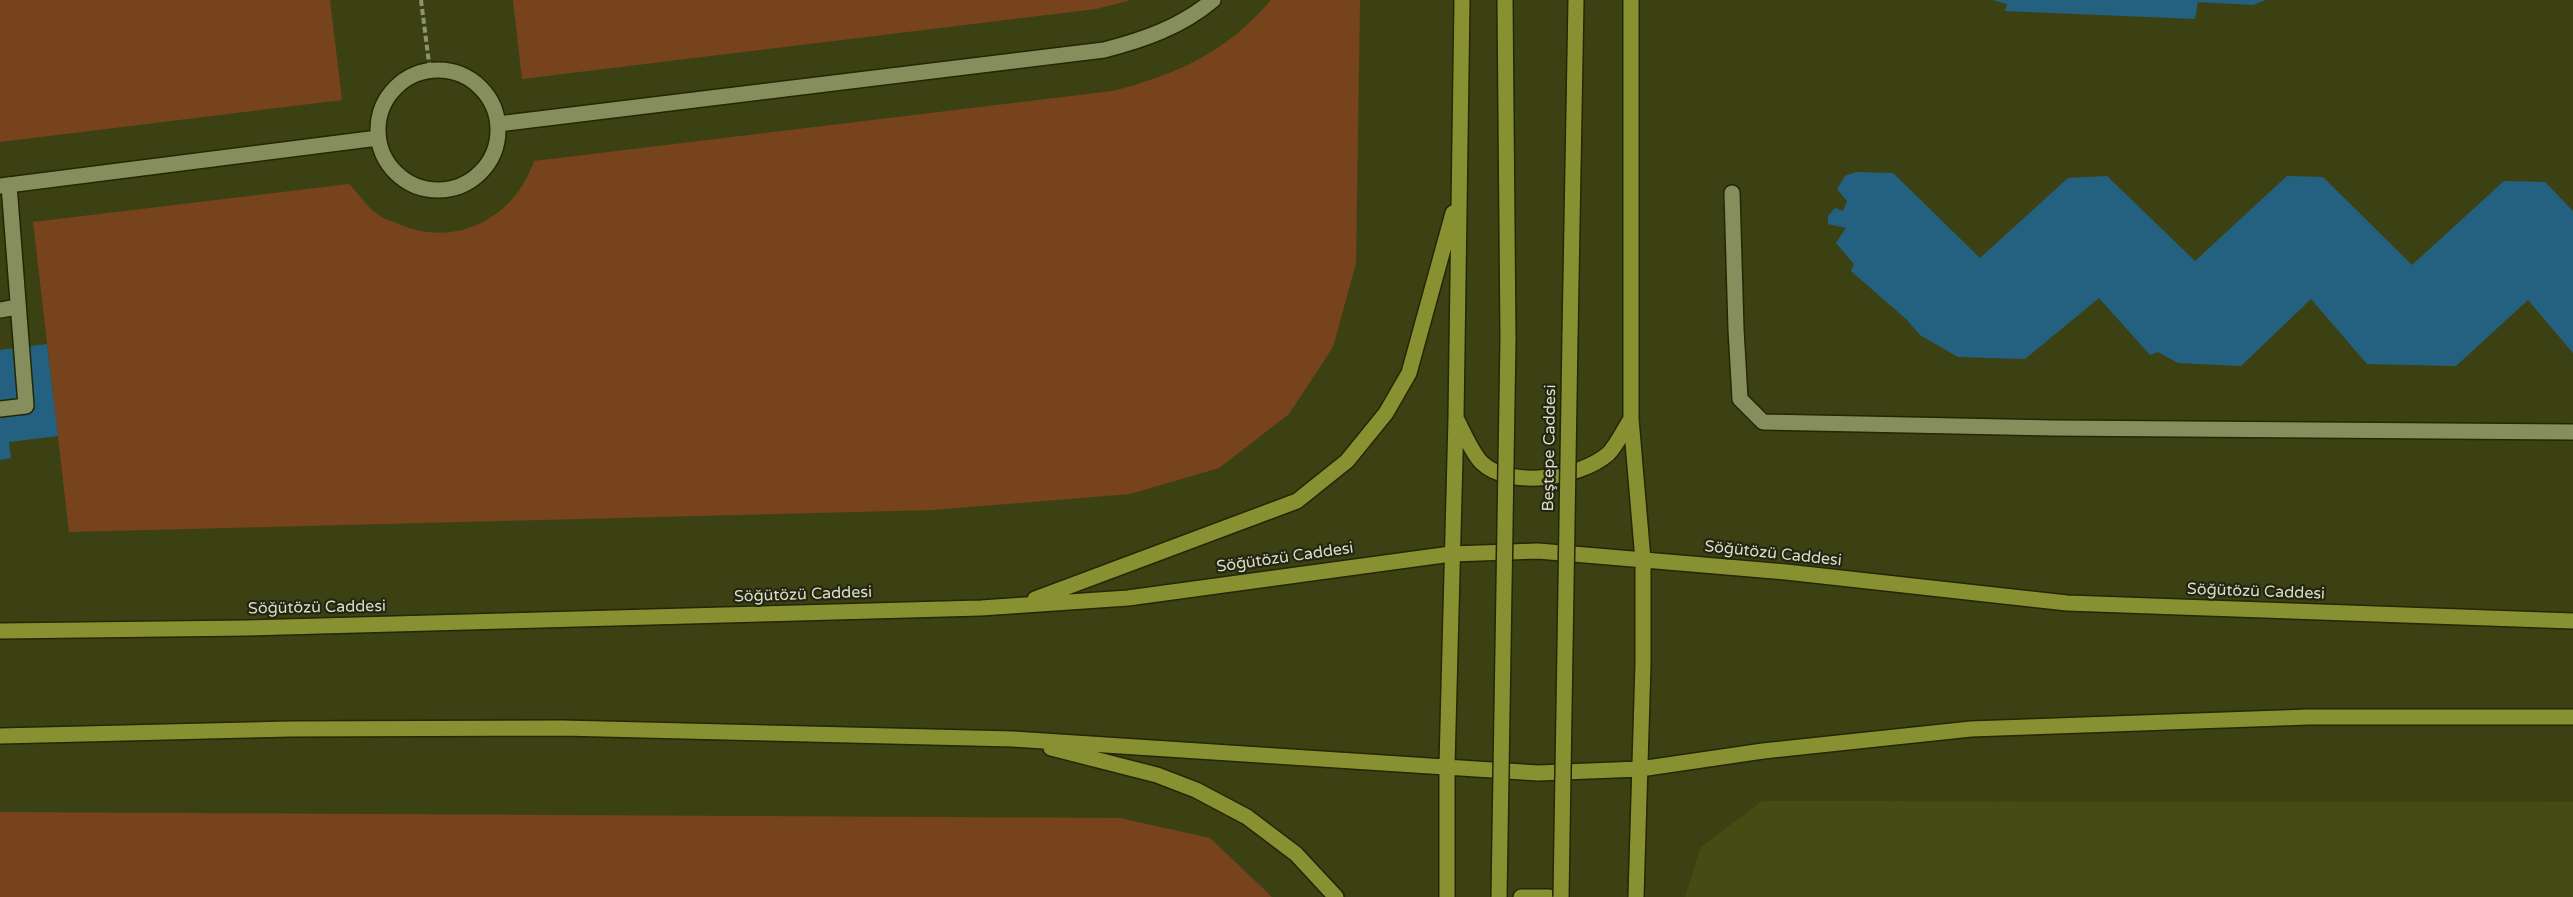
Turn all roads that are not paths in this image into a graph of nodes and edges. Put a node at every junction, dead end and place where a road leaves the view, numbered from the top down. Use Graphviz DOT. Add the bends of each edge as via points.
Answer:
graph roads {
  1 [pos="1213,0"];
  2 [pos="1462,0"];
  3 [pos="1505,0"];
  4 [pos="1576,0"];
  5 [pos="1631,0"];
  6 [pos="498,124"];
  7 [pos="378,138"];
  8 [pos="4,186"];
  9 [pos="1459,190"];
  10 [pos="1732,193"];
  11 [pos="17,308"];
  12 [pos="0,310"];
  13 [pos="0,409"];
  14 [pos="1456,418"];
  15 [pos="1631,419"];
  16 [pos="2573,432"];
  17 [pos="1451,554"];
  18 [pos="1643,560"];
  19 [pos="1018,605"];
  20 [pos="2573,621"];
  21 [pos="0,631"];
  22 [pos="2573,717"];
  23 [pos="0,736"];
  24 [pos="1013,739"];
  25 [pos="1447,765"];
  26 [pos="1640,769"];
  27 [pos="1336,897"];
  28 [pos="1447,897"];
  29 [pos="1499,897"];
  30 [pos="1521,897"];
  31 [pos="1549,897"];
  32 [pos="1561,897"];
  33 [pos="1635,897"];
  1 -- 6 [label="street" via="1174,26 1104,50"];
  2 -- 9 [label="main road"];
  3 -- 29 [label="main road, bridge" via="1508,339"];
  4 -- 32 [label="main road, Beştepe Caddesi, bridge"];
  5 -- 15 [label="main road"];
  6 -- 7 [label="street" via="490,160 477,176 462,186 443,191 422,189 403,180 386,162"];
  6 -- 7 [label="street" via="490,101 476,84 459,74 430,71 400,83 386,99 379,117"];
  7 -- 8 [label="street"];
  8 -- 11 [label="street"];
  9 -- 14 [label="main road"];
  9 -- 19 [label="main road" via="1409,374 1386,413 1347,461 1297,501"];
  10 -- 16 [label="street" via="1740,399 1763,422"];
  11 -- 12 [label="street"];
  11 -- 13 [label="street" via="26,406"];
  14 -- 15 [label="main road" via="1480,462 1500,475 1533,479 1582,470 1608,453"];
  14 -- 17 [label="main road"];
  15 -- 18 [label="main road"];
  17 -- 18 [label="main road, Söğütözü Caddesi" via="1538,551"];
  17 -- 19 [label="main road, Söğütözü Caddesi" via="1128,598"];
  17 -- 25 [label="main road"];
  18 -- 20 [label="main road, Söğütözü Caddesi" via="2067,603"];
  18 -- 26 [label="main road"];
  19 -- 21 [label="main road, Söğütözü Caddesi" via="247,628"];
  22 -- 26 [label="main road" via="2309,717 1971,729 1763,751"];
  23 -- 24 [label="main road" via="562,728"];
  24 -- 25 [label="main road"];
  24 -- 27 [label="main road" via="1157,775 1196,790 1247,817 1296,854"];
  25 -- 26 [label="main road" via="1538,772"];
  25 -- 28 [label="main road"];
  26 -- 33 [label="main road"];
  30 -- 31 [label="main road"];
}
